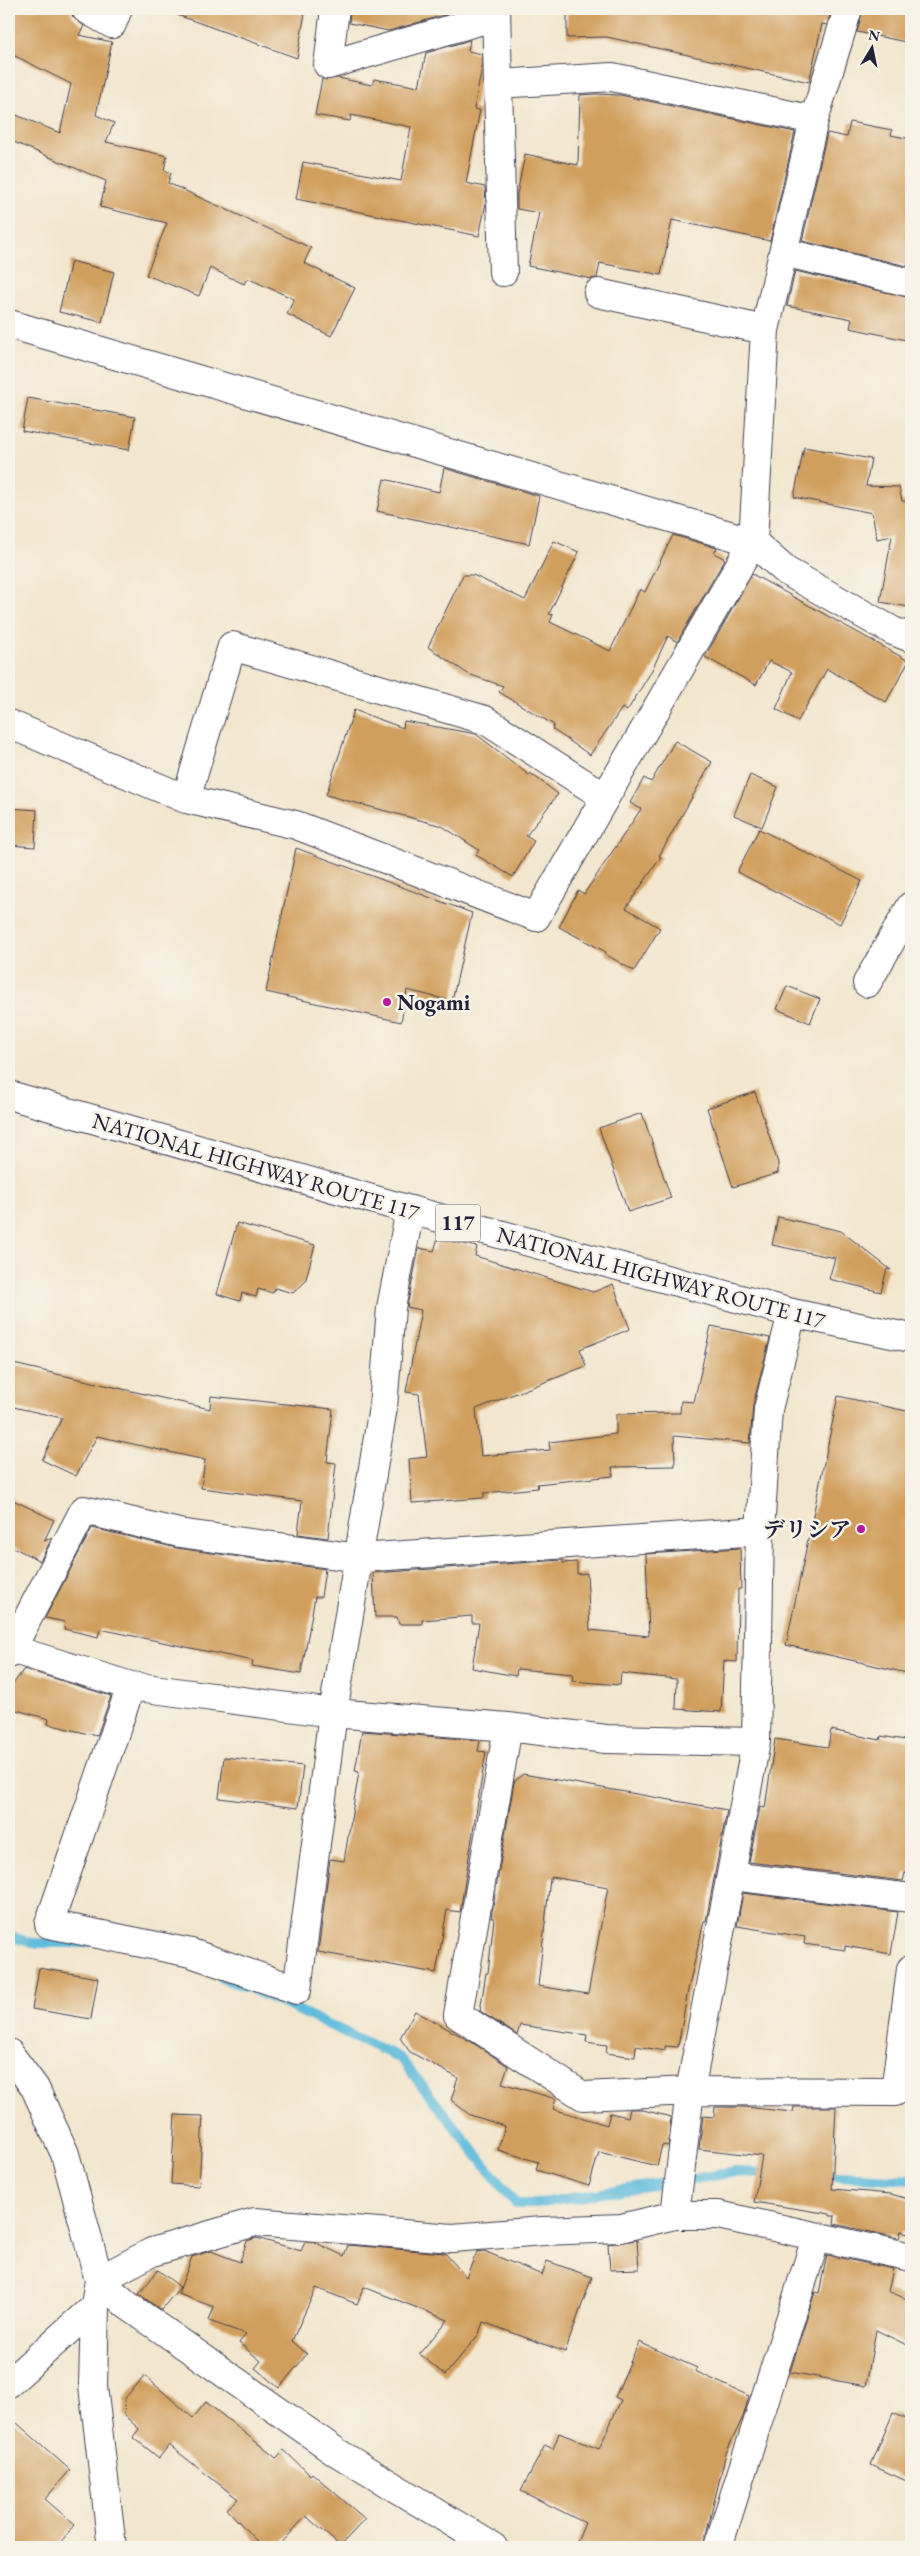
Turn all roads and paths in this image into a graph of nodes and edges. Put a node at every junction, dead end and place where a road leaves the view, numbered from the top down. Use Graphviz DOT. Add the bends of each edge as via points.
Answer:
graph roads {
  1 [pos="86,9"];
  2 [pos="118,9"];
  3 [pos="335,9"];
  4 [pos="848,9"];
  5 [pos="496,12"];
  6 [pos="498,84"];
  7 [pos="814,120"];
  8 [pos="783,252"];
  9 [pos="503,272"];
  10 [pos="911,283"];
  11 [pos="598,293"];
  12 [pos="9,324"];
  13 [pos="765,330"];
  14 [pos="753,542"];
  15 [pos="911,638"];
  16 [pos="9,724"];
  17 [pos="606,796"];
  18 [pos="186,799"];
  19 [pos="911,906"];
  20 [pos="867,983"];
  21 [pos="9,1095"];
  22 [pos="410,1210"];
  23 [pos="792,1313"];
  24 [pos="911,1338"];
  25 [pos="760,1531"];
  26 [pos="359,1558"];
  27 [pos="10,1652"];
  28 [pos="131,1686"];
  29 [pos="333,1713"];
  30 [pos="508,1727"];
  31 [pos="756,1742"];
  32 [pos="731,1876"];
  33 [pos="911,1898"];
  34 [pos="911,1969"];
  35 [pos="9,2054"];
  36 [pos="690,2091"];
  37 [pos="675,2215"];
  38 [pos="816,2238"];
  39 [pos="911,2257"];
  40 [pos="99,2280"];
  41 [pos="95,2306"];
  42 [pos="9,2383"];
  43 [pos="112,2547"];
  44 [pos="493,2547"];
  45 [pos="718,2547"];
  1 -- 2 [label="main road" via="112,24"];
  3 -- 5 [label="main road" via="328,65"];
  4 -- 7 [label="main road"];
  5 -- 6 [label="main road"];
  6 -- 7 [label="main road" via="612,77"];
  6 -- 9 [label="main road"];
  7 -- 8 [label="main road"];
  8 -- 10 [label="main road"];
  8 -- 13 [label="main road"];
  11 -- 13 [label="main road"];
  12 -- 14 [label="main road"];
  13 -- 14 [label="main road"];
  14 -- 15 [label="main road" via="786,571"];
  14 -- 17 [label="main road"];
  16 -- 18 [label="main road"];
  17 -- 18 [label="main road" via="536,917 296,825"];
  17 -- 18 [label="main road" via="485,720 232,646"];
  19 -- 20 [label="main road"];
  21 -- 22 [label="main road, NATIONAL HIGHWAY ROUTE 117 / 117"];
  22 -- 23 [label="main road, NATIONAL HIGHWAY ROUTE 117 / 117"];
  22 -- 26 [label="main road" via="391,1308 383,1407"];
  23 -- 24 [label="main road, NATIONAL HIGHWAY ROUTE 117 / 117"];
  23 -- 25 [label="main road" via="768,1409"];
  25 -- 26 [label="main road"];
  25 -- 31 [label="main road"];
  26 -- 27 [label="main road" via="179,1533 84,1510"];
  26 -- 29 [label="main road"];
  27 -- 28 [label="main road"];
  28 -- 29 [label="main road"];
  28 -- 29 [label="main road" via="49,1924 191,1953 297,1990"];
  29 -- 30 [label="main road"];
  30 -- 31 [label="main road" via="606,1739"];
  30 -- 36 [label="main road" via="458,2016 583,2096"];
  31 -- 32 [label="main road"];
  32 -- 33 [label="main road"];
  32 -- 36 [label="main road"];
  34 -- 36 [label="main road" via="895,2092"];
  35 -- 40 [label="main road" via="35,2088 65,2154"];
  36 -- 37 [label="main road"];
  37 -- 38 [label="main road" via="718,2215"];
  37 -- 40 [label="main road" via="621,2228 452,2238 255,2222 152,2252"];
  38 -- 39 [label="main road"];
  38 -- 45 [label="main road"];
  40 -- 41 [label="main road"];
  40 -- 44 [label="main road" via="127,2306 338,2453"];
  41 -- 42 [label="main road"];
  41 -- 43 [label="main road" via="93,2386"];
}
